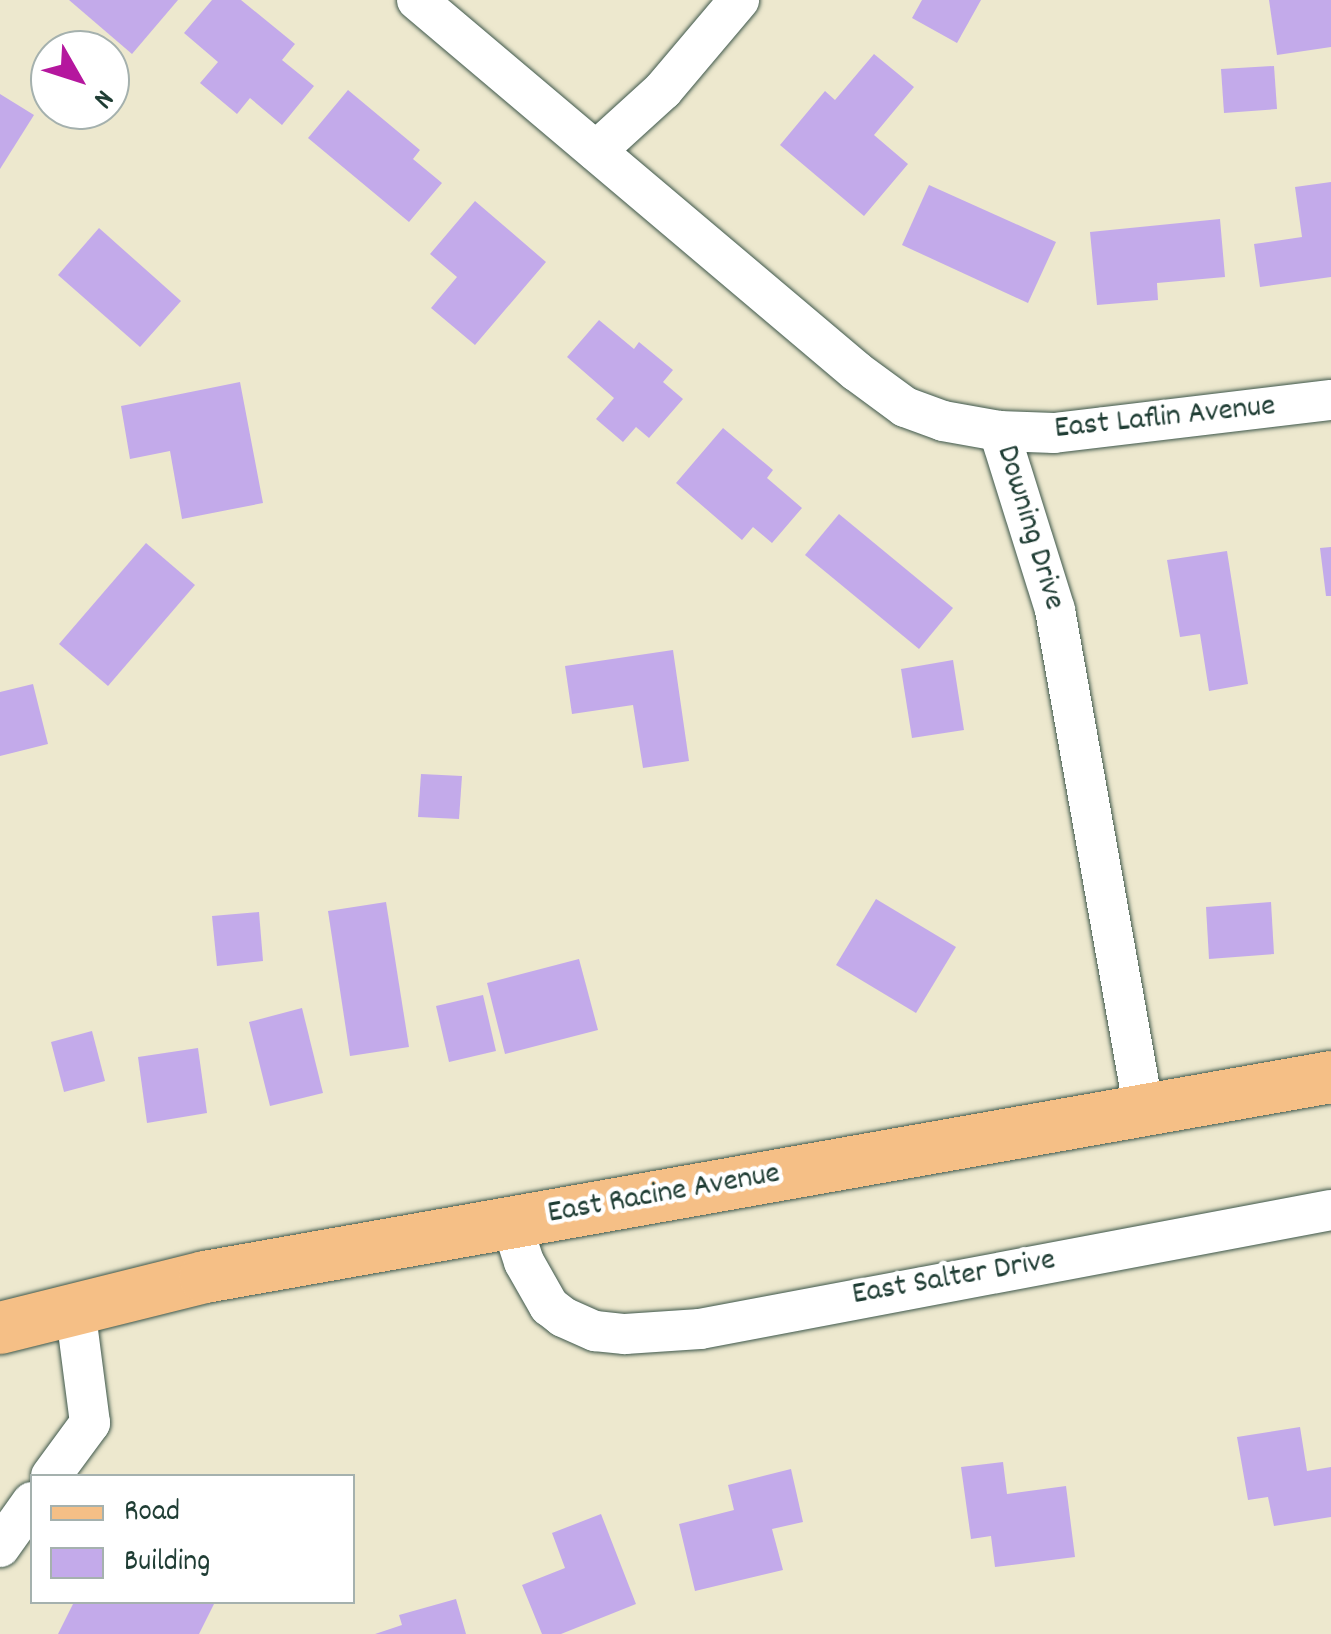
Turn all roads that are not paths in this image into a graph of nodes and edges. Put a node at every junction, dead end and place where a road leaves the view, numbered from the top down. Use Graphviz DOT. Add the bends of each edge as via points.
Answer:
graph roads {
  1 [pos="417,0"];
  2 [pos="739,0"];
  3 [pos="596,151"];
  4 [pos="1331,400"];
  5 [pos="999,431"];
  6 [pos="1331,1078"];
  7 [pos="1144,1110"];
  8 [pos="1331,1210"];
  9 [pos="511,1222"];
  10 [pos="75,1308"];
  11 [pos="0,1328"];
  12 [pos="52,1474"];
  13 [pos="30,1505"];
  14 [pos="0,1548"];
  1 -- 3 [label="street, Downing Drive"];
  2 -- 3 [label="street" via="663,90"];
  3 -- 5 [label="street, Downing Drive" via="906,407"];
  4 -- 5 [label="street, East Laflin Avenue" via="1124,428"];
  5 -- 7 [label="street, Downing Drive" via="1055,610"];
  6 -- 7 [label="main road, East Racine Avenue"];
  7 -- 9 [label="main road, East Racine Avenue"];
  8 -- 9 [label="street, East Salter Drive" via="700,1328 625,1334 578,1324 548,1306"];
  9 -- 10 [label="main road, East Racine Avenue" via="205,1277"];
  10 -- 11 [label="main road, East Racine Avenue"];
  10 -- 12 [label="street" via="90,1423"];
  13 -- 14 [label="street"];
}
